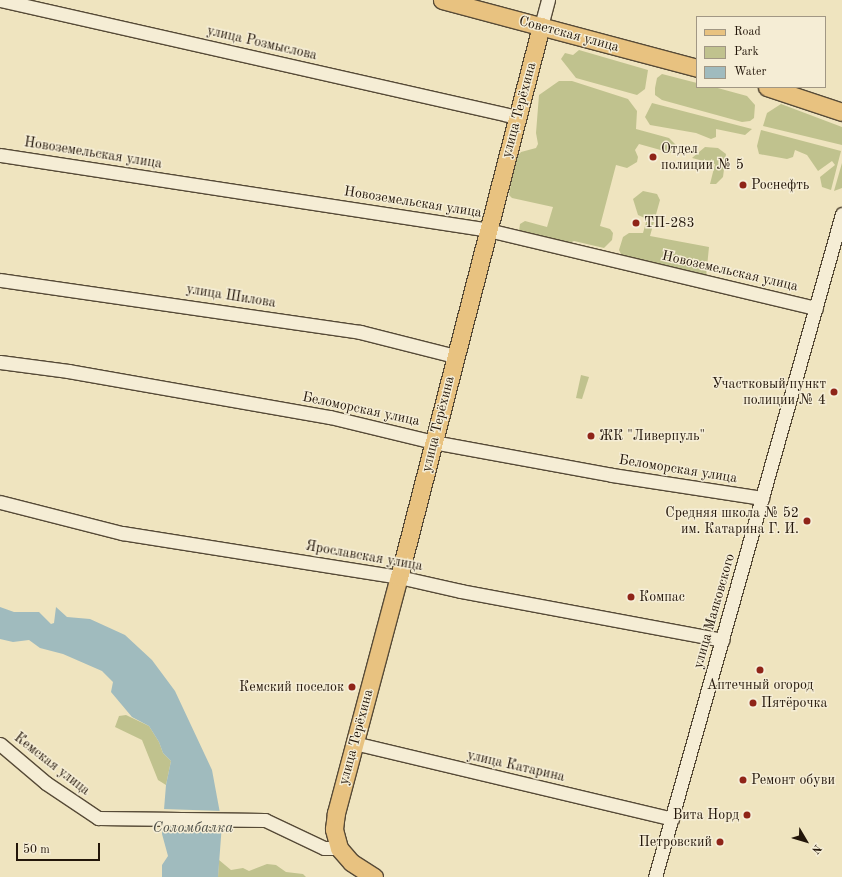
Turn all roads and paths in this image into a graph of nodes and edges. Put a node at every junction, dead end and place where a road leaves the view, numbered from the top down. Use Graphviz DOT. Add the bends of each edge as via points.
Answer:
graph roads {
  1 [pos="0,0"];
  2 [pos="442,0"];
  3 [pos="548,0"];
  4 [pos="541,26"];
  5 [pos="696,68"];
  6 [pos="770,88"];
  7 [pos="842,112"];
  8 [pos="517,117"];
  9 [pos="0,155"];
  10 [pos="842,214"];
  11 [pos="488,230"];
  12 [pos="0,280"];
  13 [pos="816,308"];
  14 [pos="455,356"];
  15 [pos="0,362"];
  16 [pos="433,442"];
  17 [pos="762,498"];
  18 [pos="0,502"];
  19 [pos="399,577"];
  20 [pos="722,640"];
  21 [pos="354,743"];
  22 [pos="0,744"];
  23 [pos="672,819"];
  24 [pos="339,848"];
  25 [pos="374,877"];
  26 [pos="655,877"];
  1 -- 8 [label="street, улица Розмыслова"];
  2 -- 4 [label="main road, Советская улица"];
  3 -- 4 [label="street, улица Терёхина"];
  4 -- 5 [label="main road, Советская улица"];
  4 -- 8 [label="main road, улица Терёхина"];
  6 -- 7 [label="main road"];
  8 -- 11 [label="main road, улица Терёхина"];
  9 -- 11 [label="street, Новоземельская улица"];
  10 -- 13 [label="street, улица Маяковского"];
  11 -- 13 [label="street, Новоземельская улица"];
  11 -- 14 [label="main road, улица Терёхина"];
  12 -- 14 [label="street, улица Шилова" via="360,332"];
  13 -- 17 [label="street, улица Маяковского"];
  14 -- 16 [label="main road, улица Терёхина"];
  15 -- 16 [label="street, Беломорская улица" via="68,371 330,417"];
  16 -- 17 [label="street, Беломорская улица" via="612,475"];
  16 -- 19 [label="main road, улица Терёхина"];
  17 -- 20 [label="street, улица Маяковского"];
  18 -- 19 [label="street, Ярославская улица" via="122,533"];
  19 -- 20 [label="street, Ярославская улица" via="461,592"];
  19 -- 21 [label="main road, улица Терёхина"];
  20 -- 23 [label="street, улица Маяковского"];
  21 -- 23 [label="street, улица Катарина"];
  21 -- 24 [label="main road, улица Терёхина" via="336,814 334,829"];
  22 -- 24 [label="street, Кемская улица" via="46,783 98,818 265,820 324,848"];
  23 -- 26 [label="street, улица Маяковского"];
  24 -- 25 [label="main road" via="351,862"];
}
